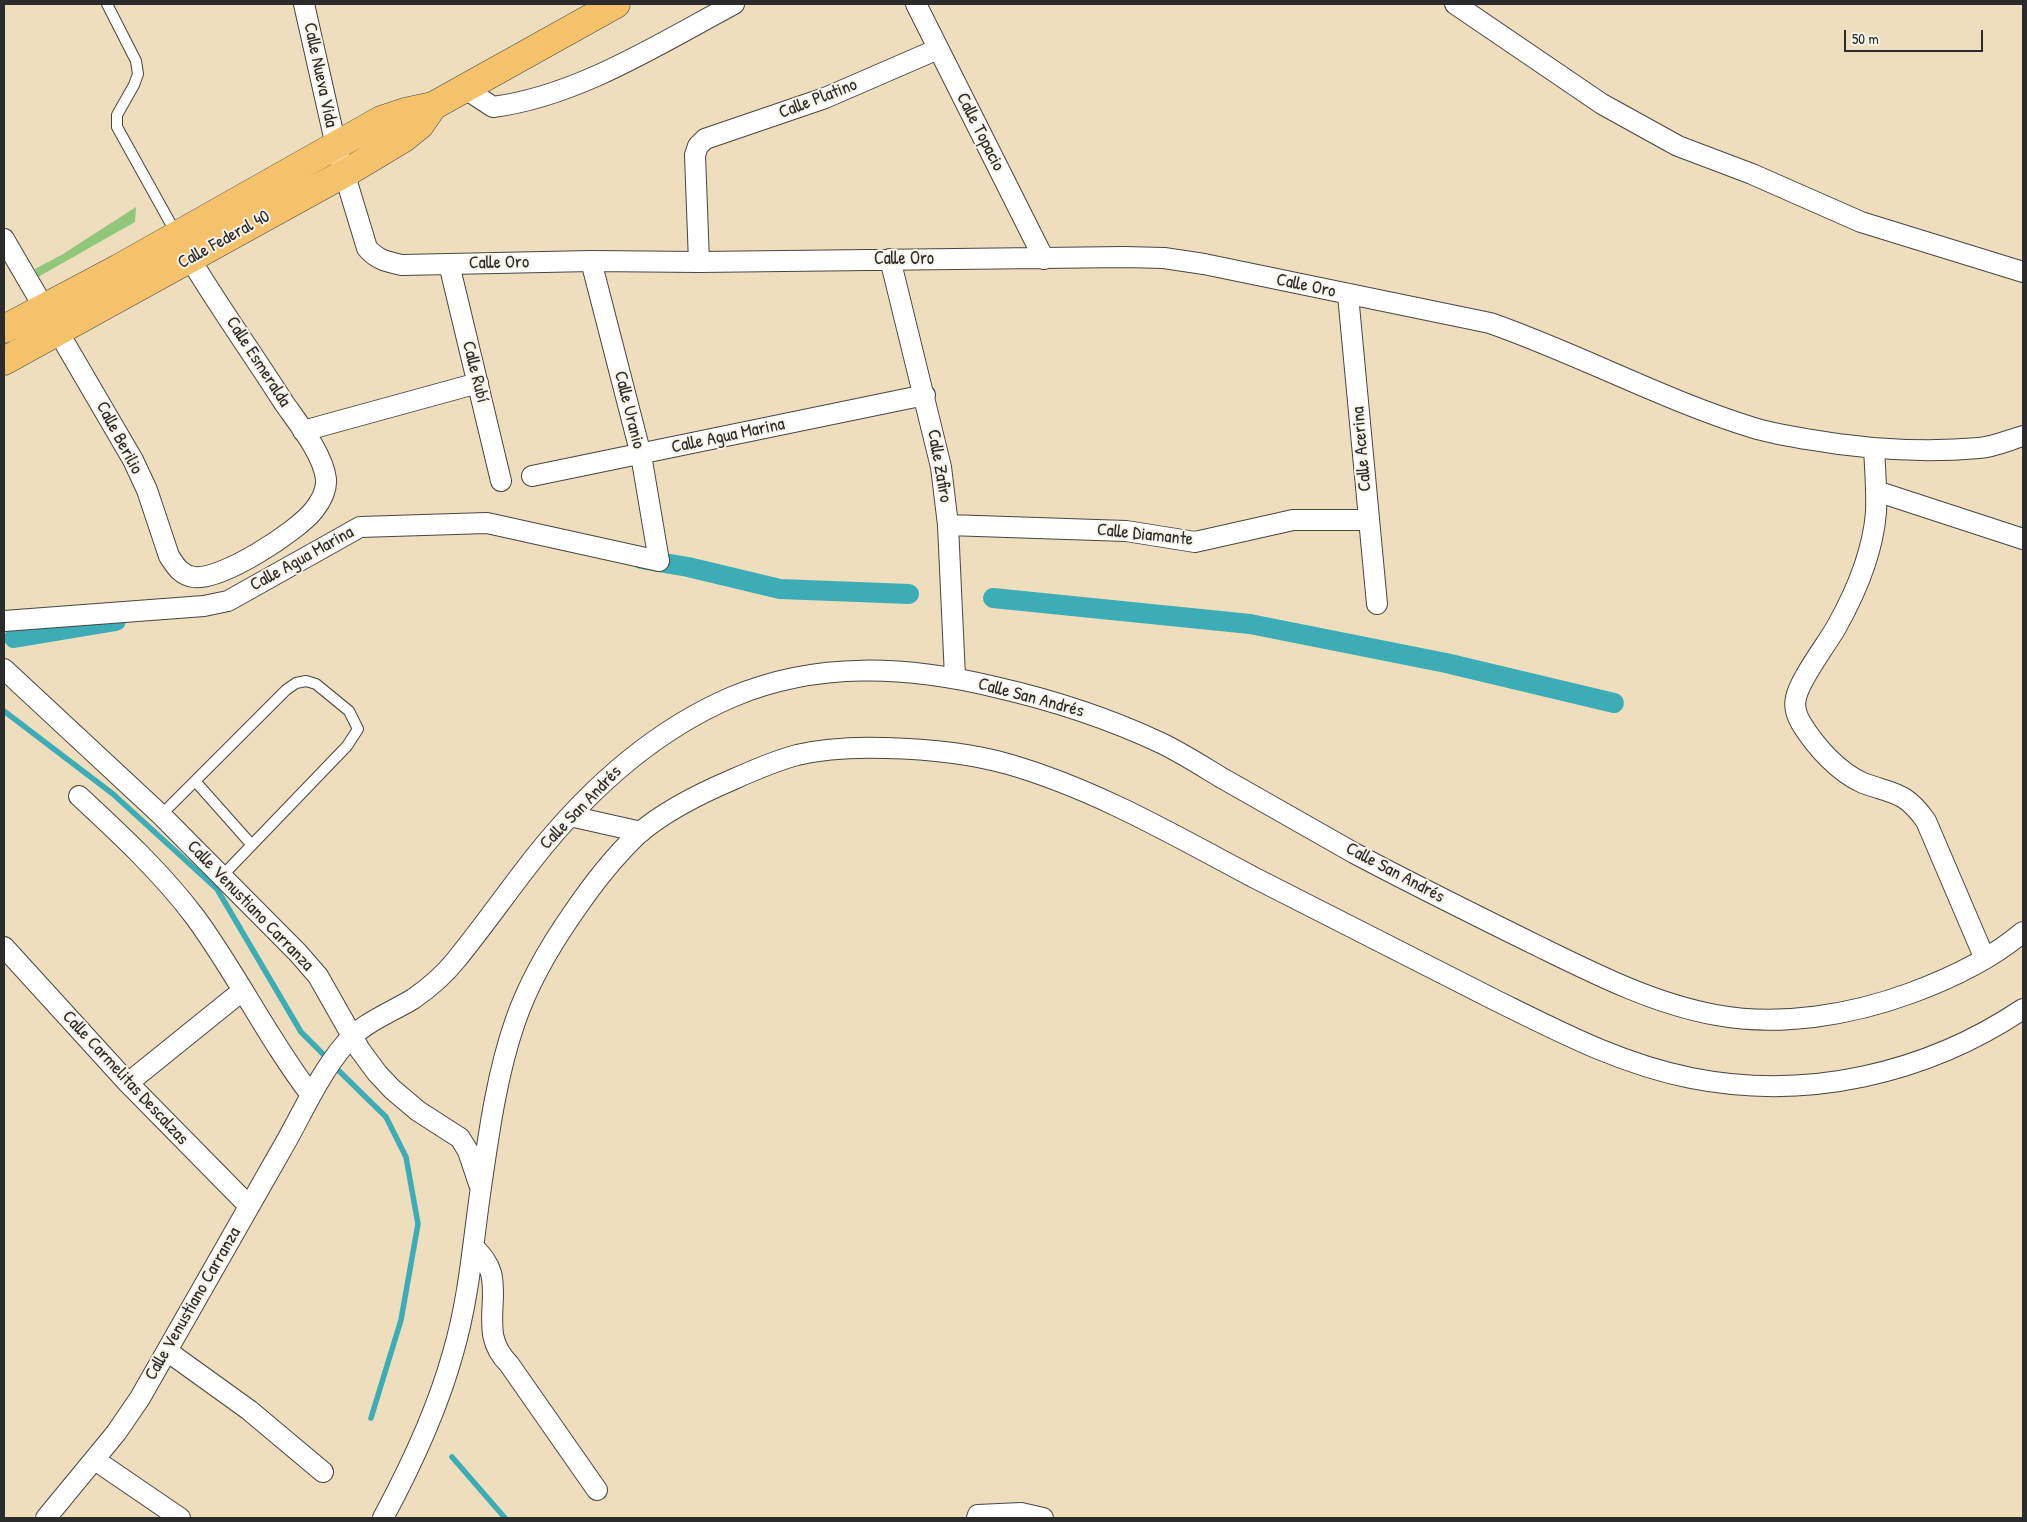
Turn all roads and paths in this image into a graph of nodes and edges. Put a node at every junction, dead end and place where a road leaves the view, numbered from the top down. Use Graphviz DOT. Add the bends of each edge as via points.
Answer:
graph roads {
  1 [pos="107,4"];
  2 [pos="305,4"];
  3 [pos="616,4"];
  4 [pos="734,4"];
  5 [pos="916,4"];
  6 [pos="1455,4"];
  7 [pos="938,49"];
  8 [pos="464,88"];
  9 [pos="433,106"];
  10 [pos="336,146"];
  11 [pos="343,173"];
  12 [pos="266,186"];
  13 [pos="281,208"];
  14 [pos="177,236"];
  15 [pos="4,239"];
  16 [pos="190,259"];
  17 [pos="890,259"];
  18 [pos="1044,259"];
  19 [pos="591,261"];
  20 [pos="699,262"];
  21 [pos="449,264"];
  22 [pos="2023,272"];
  23 [pos="1348,295"];
  24 [pos="43,308"];
  25 [pos="4,329"];
  26 [pos="58,332"];
  27 [pos="4,361"];
  28 [pos="478,383"];
  29 [pos="925,395"];
  30 [pos="302,431"];
  31 [pos="2023,436"];
  32 [pos="1874,448"];
  33 [pos="641,455"];
  34 [pos="532,476"];
  35 [pos="501,481"];
  36 [pos="1876,491"];
  37 [pos="325,492"];
  38 [pos="1369,520"];
  39 [pos="948,525"];
  40 [pos="2023,539"];
  41 [pos="659,561"];
  42 [pos="1377,604"];
  43 [pos="4,621"];
  44 [pos="4,669"];
  45 [pos="955,677"];
  46 [pos="195,782"];
  47 [pos="79,796"];
  48 [pos="161,815"];
  49 [pos="570,816"];
  50 [pos="641,832"];
  51 [pos="251,844"];
  52 [pos="222,876"];
  53 [pos="2023,932"];
  54 [pos="4,947"];
  55 [pos="1985,960"];
  56 [pos="242,991"];
  57 [pos="2023,1009"];
  58 [pos="346,1042"];
  59 [pos="128,1083"];
  60 [pos="311,1095"];
  61 [pos="481,1188"];
  62 [pos="249,1206"];
  63 [pos="474,1247"];
  64 [pos="167,1351"];
  65 [pos="95,1460"];
  66 [pos="323,1472"];
  67 [pos="597,1490"];
  68 [pos="46,1518"];
  69 [pos="180,1518"];
  70 [pos="383,1518"];
  71 [pos="977,1518"];
  72 [pos="1043,1518"];
  1 -- 14 [label="lane" via="136,61 138,74 117,115 117,127"];
  2 -- 10 [label="street, Calle Nueva Vida"];
  3 -- 8 [label="main road, Calle Federal 40"];
  4 -- 8 [label="street" via="614,68 519,103 493,107"];
  5 -- 7 [label="street, Calle Topacio"];
  6 -- 22 [label="street" via="1602,104 1678,146 1752,174 1861,222"];
  7 -- 18 [label="street, Calle Topacio"];
  7 -- 20 [label="street, Calle Platino" via="825,98 705,139 695,155"];
  8 -- 9 [label="main road, Calle Federal 40"];
  9 -- 10 [label="main road, Calle Federal 40" via="382,120"];
  9 -- 11 [label="main road, Calle Federal 40" via="420,125 404,138"];
  10 -- 11 [label="street, Calle Nueva Vida"];
  10 -- 12 [label="main road, Calle Federal 40"];
  11 -- 13 [label="main road, Calle Federal 40"];
  11 -- 21 [label="street, Calle Oro" via="367,248 374,257 402,265"];
  12 -- 13 [label="main road"];
  12 -- 14 [label="main road, Calle Federal 40"];
  13 -- 16 [label="main road, Calle Federal 40"];
  14 -- 16 [label="street, Calle Esmeralda"];
  14 -- 24 [label="main road, Calle Federal 40"];
  15 -- 24 [label="street, Calle Berilio"];
  16 -- 26 [label="main road, Calle Federal 40"];
  16 -- 30 [label="street, Calle Esmeralda"];
  17 -- 18 [label="street, Calle Oro"];
  17 -- 20 [label="street, Calle Oro"];
  17 -- 29 [label="street, Calle Zafiro"];
  18 -- 23 [label="street, Calle Oro" via="1164,258"];
  19 -- 20 [label="street, Calle Oro"];
  19 -- 21 [label="street, Calle Oro"];
  19 -- 33 [label="street, Calle Uranio"];
  21 -- 28 [label="street, Calle Rubí"];
  23 -- 32 [label="street, Calle Oro" via="1490,323 1755,429 1845,446"];
  23 -- 38 [label="street, Calle Acerina"];
  24 -- 25 [label="main road, Calle Federal 40"];
  24 -- 26 [label="street, Calle Berilio"];
  26 -- 27 [label="main road, Calle Federal 40"];
  26 -- 37 [label="street, Calle Berilio" via="132,460 147,490 169,556 183,574 196,577 227,570 291,532 315,509"];
  28 -- 30 [label="street"];
  28 -- 35 [label="street, Calle Rubí"];
  29 -- 33 [label="street, Calle Agua Marina"];
  29 -- 39 [label="street, Calle Zafiro" via="941,468"];
  30 -- 37 [label="street, Calle Esmeralda" via="322,464"];
  31 -- 32 [label="street, Calle Oro" via="1981,448"];
  32 -- 36 [label="street"];
  33 -- 34 [label="street, Calle Agua Marina"];
  33 -- 41 [label="street, Calle Uranio"];
  36 -- 40 [label="street"];
  36 -- 55 [label="street" via="1876,513 1867,558 1838,626 1799,687 1796,712 1817,744 1844,772 1862,782 1895,792 1918,809"];
  38 -- 39 [label="street, Calle Diamante" via="1293,520 1195,542 1126,531"];
  38 -- 42 [label="street, Calle Acerina"];
  39 -- 45 [label="street, Calle Zafiro"];
  41 -- 43 [label="street, Calle Agua Marina" via="486,523 360,526 228,600 204,606"];
  44 -- 48 [label="street, Calle Venustiano Carranza"];
  45 -- 49 [label="street, Calle San Andrés" via="887,670 843,670 802,676 732,697 656,740 620,767"];
  45 -- 55 [label="street, Calle San Andrés" via="1034,696 1165,745 1354,853 1470,913 1612,981 1667,1002 1717,1016 1798,1018 1841,1012 1889,1001 1936,984"];
  46 -- 48 [label="lane"];
  46 -- 51 [label="lane"];
  46 -- 51 [label="lane" via="296,683 316,684 349,711 358,729 347,746"];
  47 -- 56 [label="street" via="176,894 195,917"];
  48 -- 52 [label="street, Calle Venustiano Carranza"];
  49 -- 50 [label="street"];
  49 -- 58 [label="street, Calle San Andrés" via="436,982"];
  50 -- 57 [label="street" via="676,808 718,786 800,754 855,746 956,753 1043,775 1084,792 1562,1034 1643,1067 1734,1084 1780,1086 1836,1082 1883,1073 1925,1060"];
  50 -- 61 [label="street" via="604,870 571,915 527,991 506,1053"];
  51 -- 52 [label="lane"];
  52 -- 58 [label="street, Calle Venustiano Carranza" via="318,976"];
  53 -- 55 [label="street, Calle San Andrés"];
  54 -- 59 [label="street, Calle Carmelitas Descalzas"];
  56 -- 59 [label="street"];
  56 -- 60 [label="street"];
  58 -- 60 [label="street, Calle Venustiano Carranza"];
  58 -- 61 [label="street, Calle Venustiano Carranza" via="366,1058 392,1090 460,1138"];
  59 -- 62 [label="street, Calle Carmelitas Descalzas"];
  60 -- 62 [label="street, Calle Venustiano Carranza"];
  61 -- 63 [label="street"];
  62 -- 64 [label="street, Calle Venustiano Carranza"];
  63 -- 67 [label="street" via="492,1275 492,1330 499,1354"];
  63 -- 70 [label="street" via="454,1353 430,1421"];
  64 -- 65 [label="street, Calle Venustiano Carranza" via="140,1398"];
  64 -- 66 [label="street" via="248,1410"];
  65 -- 68 [label="street, Calle Venustiano Carranza"];
  65 -- 69 [label="street"];
  71 -- 72 [label="street" via="978,1515 1021,1513"];
}
